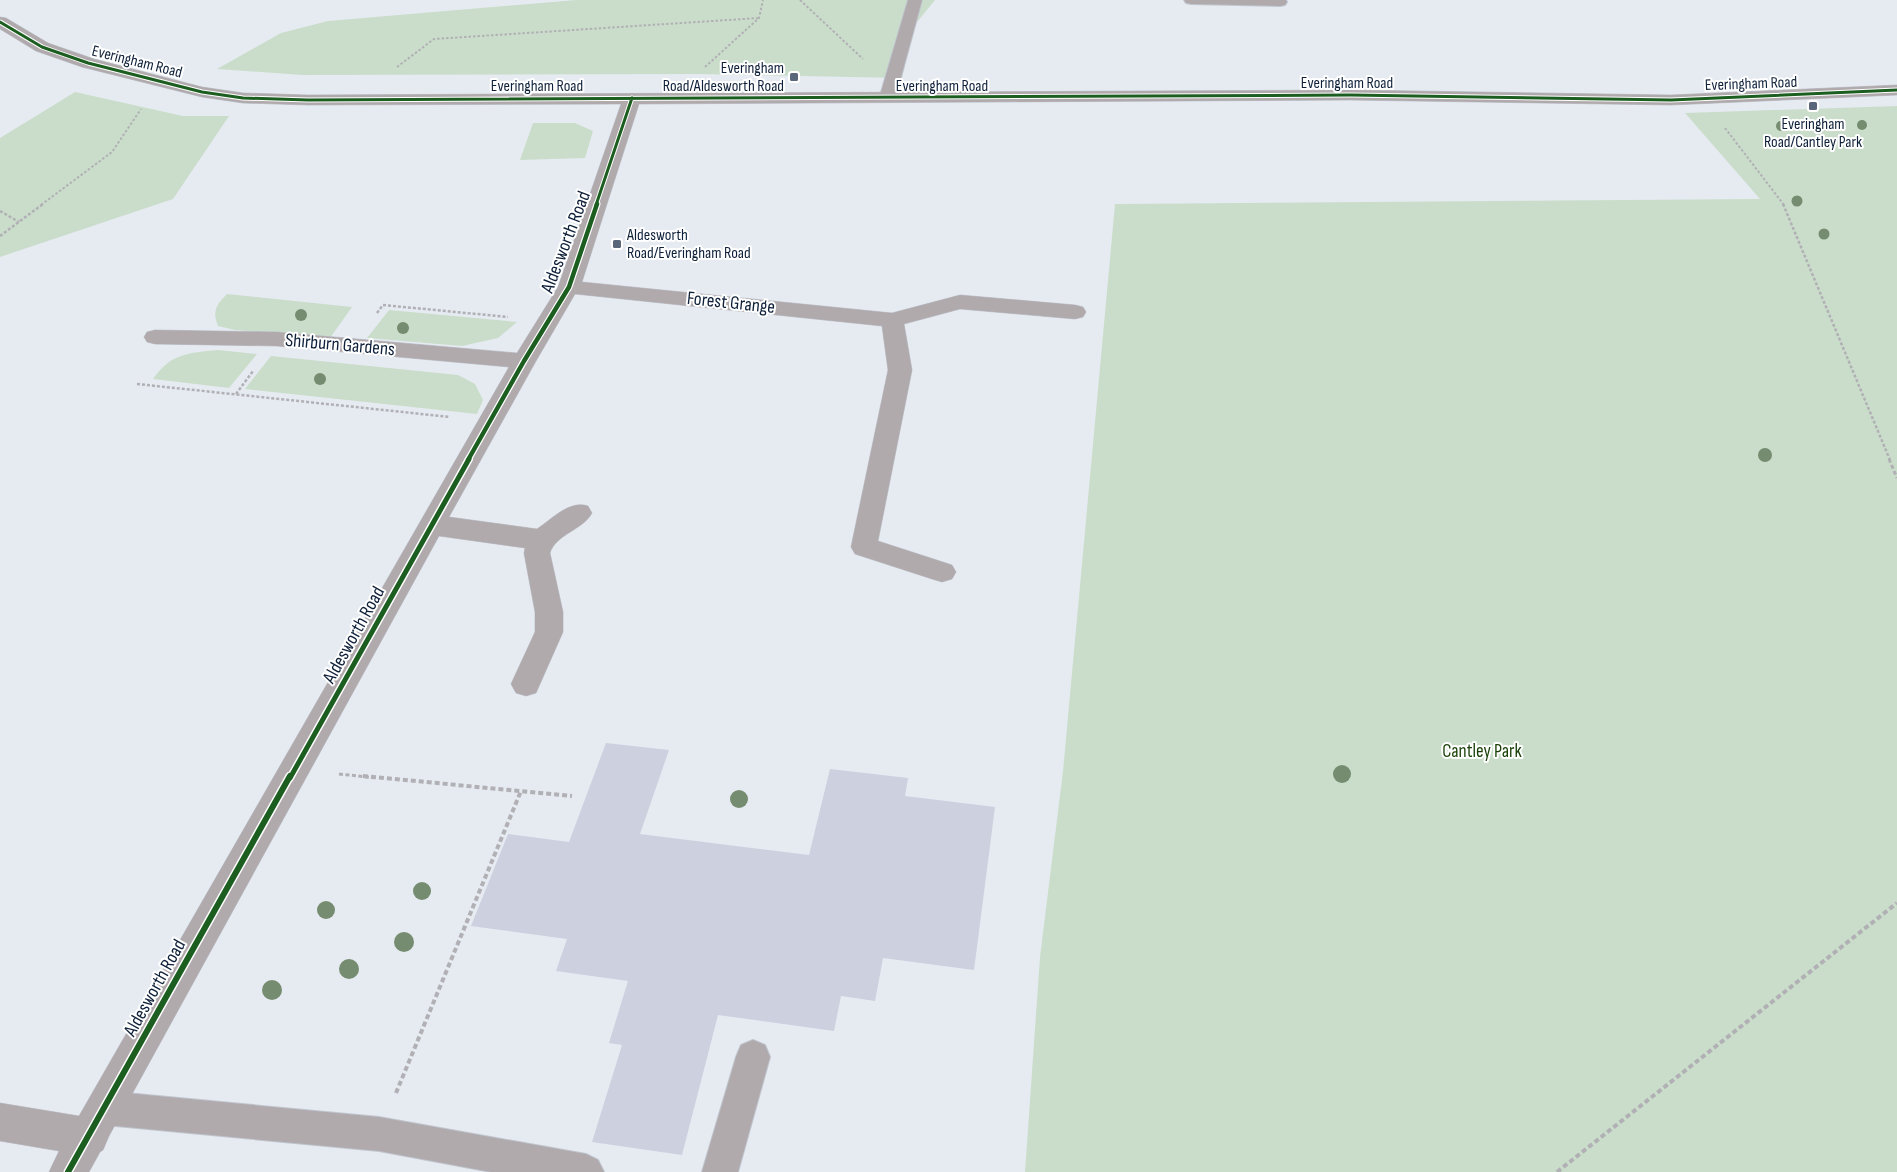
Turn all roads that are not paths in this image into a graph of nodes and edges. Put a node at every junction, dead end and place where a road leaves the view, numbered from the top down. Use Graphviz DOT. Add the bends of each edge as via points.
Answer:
graph roads {
  1 [pos="915,0"];
  2 [pos="1191,0"];
  3 [pos="1280,2"];
  4 [pos="3,26"];
  5 [pos="1897,90"];
  6 [pos="889,92"];
  7 [pos="632,98"];
  8 [pos="569,287"];
  9 [pos="1075,312"];
  10 [pos="892,320"];
  11 [pos="155,337"];
  12 [pos="524,361"];
  13 [pos="579,513"];
  14 [pos="433,525"];
  15 [pos="541,540"];
  16 [pos="942,572"];
  17 [pos="526,684"];
  18 [pos="753,1057"];
  19 [pos="0,1122"];
  20 [pos="97,1122"];
  21 [pos="68,1172"];
  22 [pos="586,1172"];
  23 [pos="720,1172"];
  1 -- 6 [label="lane"];
  2 -- 3 [label="lane"];
  4 -- 7 [label="street, Everingham Road" via="42,47 88,63 202,92 243,98"];
  5 -- 6 [label="street, Everingham Road" via="1697,99"];
  6 -- 7 [label="street, Everingham Road"];
  7 -- 8 [label="street, Aldesworth Road"];
  8 -- 10 [label="street, Forest Grange"];
  8 -- 12 [label="street, Aldesworth Road"];
  9 -- 10 [label="street, Forest Grange" via="960,302"];
  10 -- 16 [label="street" via="900,370 864,547"];
  11 -- 12 [label="street, Shirburn Gardens" via="277,340"];
  12 -- 14 [label="street, Aldesworth Road"];
  13 -- 15 [label="street"];
  14 -- 15 [label="street"];
  14 -- 20 [label="street, Aldesworth Road"];
  15 -- 17 [label="street" via="537,553 549,612 549,632"];
  18 -- 23 [label="lane"];
  19 -- 20 [label="street"];
  20 -- 21 [label="street, Aldesworth Road"];
  20 -- 22 [label="lane" via="379,1134"];
}
